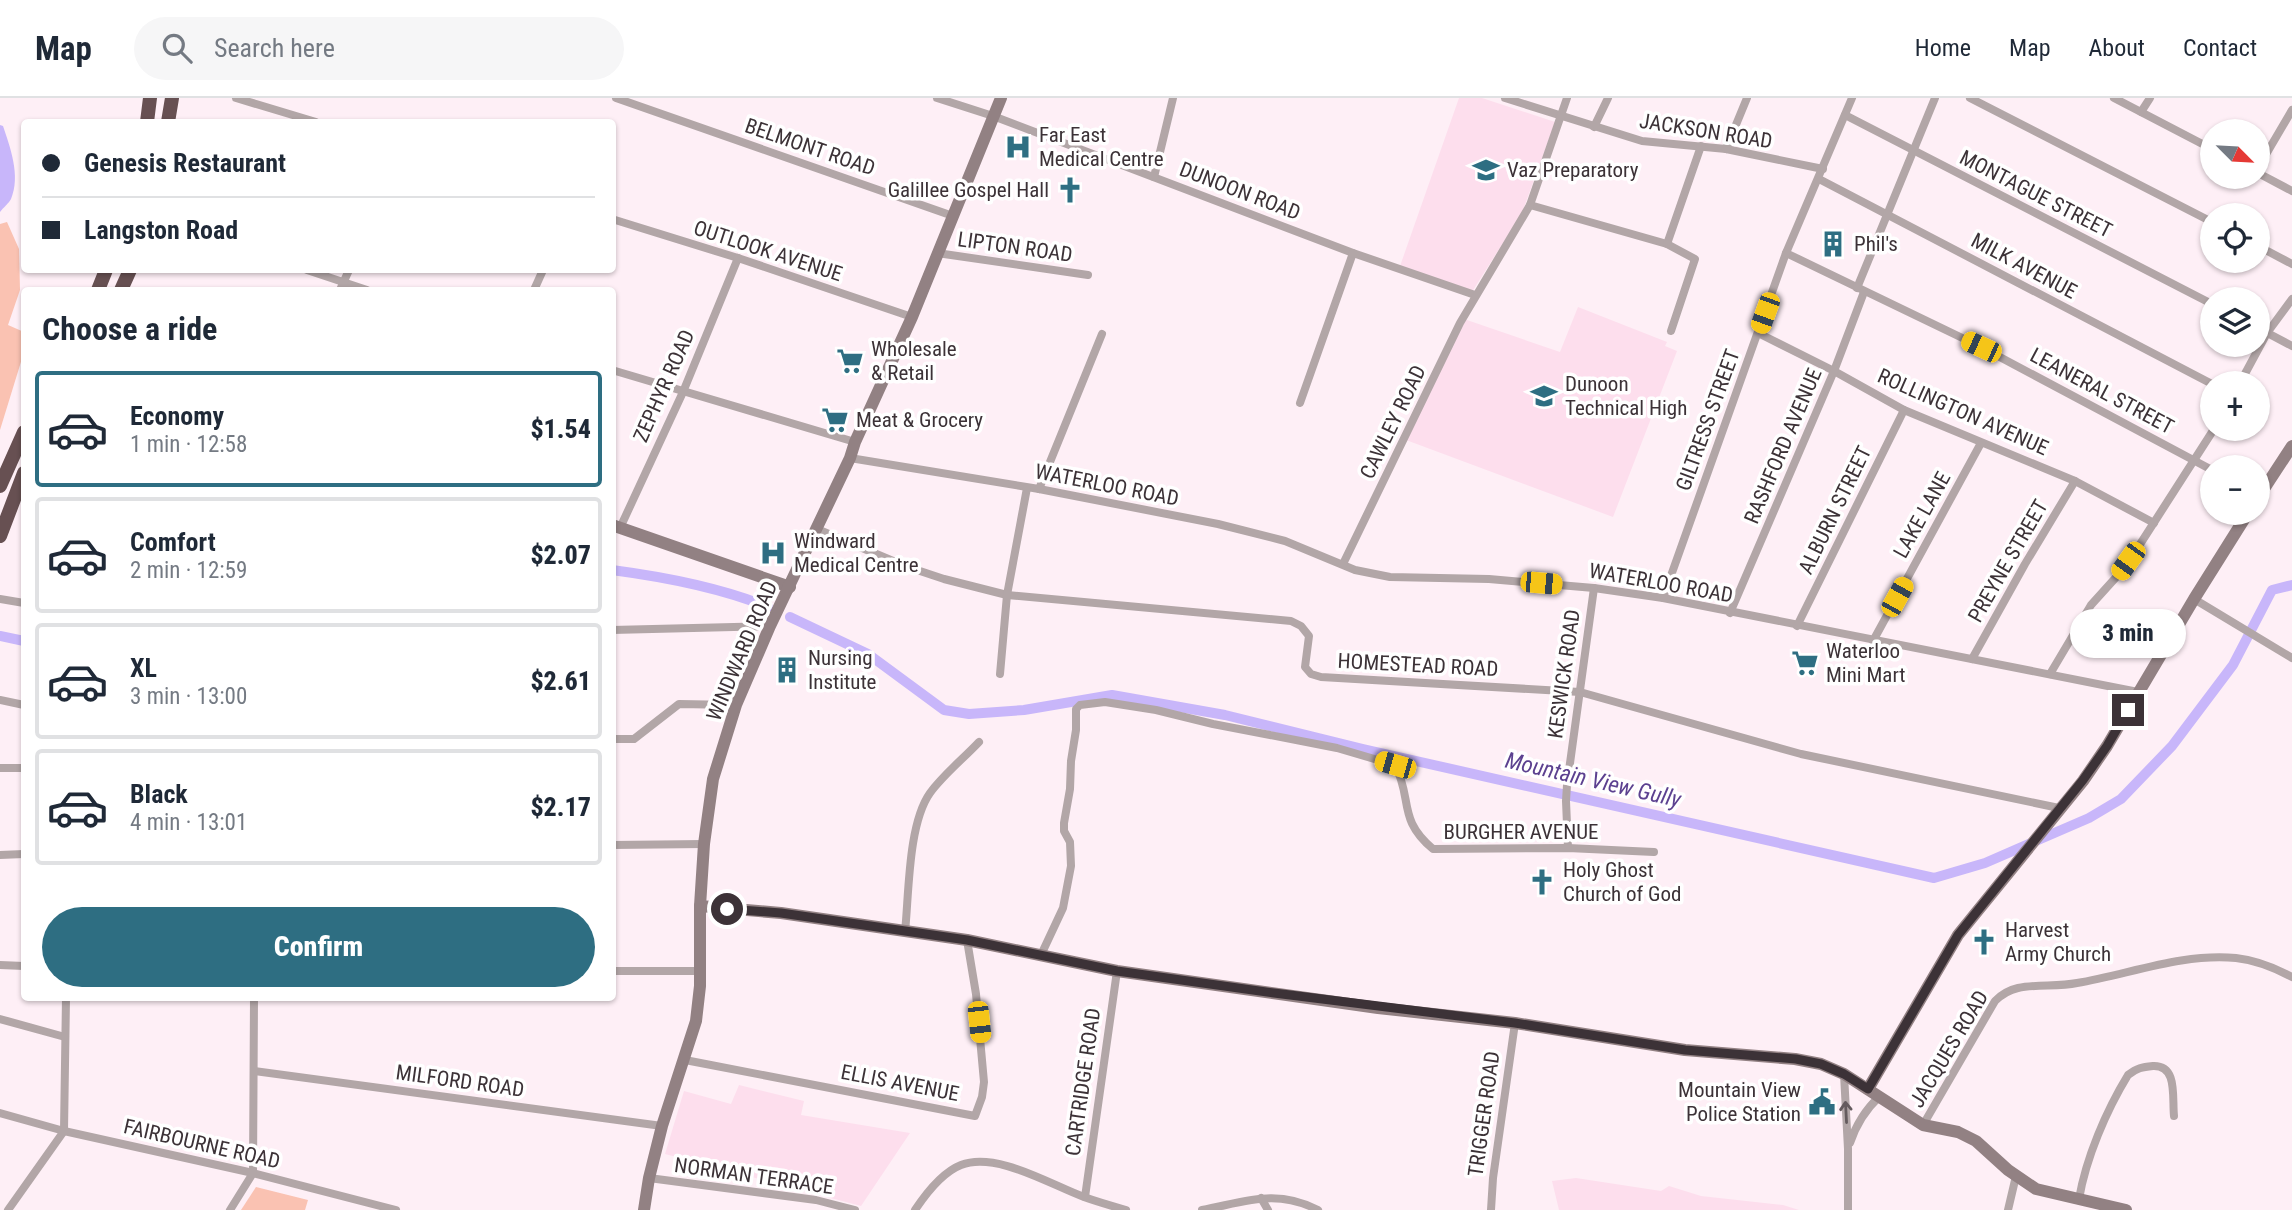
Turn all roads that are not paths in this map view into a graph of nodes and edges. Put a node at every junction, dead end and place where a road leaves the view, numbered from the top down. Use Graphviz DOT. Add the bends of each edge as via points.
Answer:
graph roads {
  1 [pos="150,98"];
  2 [pos="172,98"];
  3 [pos="236,98"];
  4 [pos="616,98"];
  5 [pos="937,98"];
  6 [pos="1001,98"];
  7 [pos="1173,98"];
  8 [pos="1505,98"];
  9 [pos="1567,98"];
  10 [pos="1608,98"];
  11 [pos="1747,98"];
  12 [pos="1852,98"];
  13 [pos="1936,98"];
  14 [pos="1970,98"];
  15 [pos="2114,98"];
  16 [pos="2150,98"];
  17 [pos="2292,110"];
  18 [pos="2141,112"];
  19 [pos="1845,115"];
  20 [pos="993,116"];
  21 [pos="1559,116"];
  22 [pos="147,119"];
  23 [pos="169,119"];
  24 [pos="306,119"];
  25 [pos="1594,127"];
  26 [pos="2200,143"];
  27 [pos="1701,146"];
  28 [pos="1727,149"];
  29 [pos="2270,149"];
  30 [pos="1914,151"];
  31 [pos="1823,169"];
  32 [pos="1154,177"];
  33 [pos="2270,178"];
  34 [pos="1819,179"];
  35 [pos="2292,191"];
  36 [pos="1530,205"];
  37 [pos="1887,214"];
  38 [pos="953,216"];
  39 [pos="2200,216"];
  40 [pos="616,220"];
  41 [pos="1667,244"];
  42 [pos="2270,252"];
  43 [pos="937,253"];
  44 [pos="1353,253"];
  45 [pos="1786,253"];
  46 [pos="738,258"];
  47 [pos="2292,264"];
  48 [pos="313,273"];
  49 [pos="1088,275"];
  50 [pos="342,287"];
  51 [pos="1860,290"];
  52 [pos="1475,295"];
  53 [pos="2200,298"];
  54 [pos="2292,299"];
  55 [pos="912,317"];
  56 [pos="2270,329"];
  57 [pos="1671,331"];
  58 [pos="1758,333"];
  59 [pos="1102,334"];
  60 [pos="2270,335"];
  61 [pos="2292,346"];
  62 [pos="616,371"];
  63 [pos="1835,371"];
  64 [pos="2200,378"];
  65 [pos="682,392"];
  66 [pos="1300,403"];
  67 [pos="1904,410"];
  68 [pos="21,439"];
  69 [pos="2207,441"];
  70 [pos="855,442"];
  71 [pos="1981,443"];
  72 [pos="2292,446"];
  73 [pos="850,458"];
  74 [pos="2196,460"];
  75 [pos="2200,462"];
  76 [pos="2270,479"];
  77 [pos="21,481"];
  78 [pos="2075,481"];
  79 [pos="0,486"];
  80 [pos="1027,488"];
  81 [pos="1038,489"];
  82 [pos="2154,523"];
  83 [pos="2240,525"];
  84 [pos="616,526"];
  85 [pos="817,529"];
  86 [pos="0,536"];
  87 [pos="1343,564"];
  88 [pos="790,587"];
  89 [pos="1594,588"];
  90 [pos="1007,594"];
  91 [pos="1663,598"];
  92 [pos="0,599"];
  93 [pos="2194,599"];
  94 [pos="21,602"];
  95 [pos="1730,613"];
  96 [pos="770,626"];
  97 [pos="1797,626"];
  98 [pos="616,630"];
  99 [pos="1873,640"];
  100 [pos="2292,658"];
  101 [pos="1972,659"];
  102 [pos="1000,674"];
  103 [pos="2050,674"];
  104 [pos="2138,691"];
  105 [pos="1580,692"];
  106 [pos="0,700"];
  107 [pos="21,704"];
  108 [pos="736,705"];
  109 [pos="616,739"];
  110 [pos="979,742"];
  111 [pos="0,768"];
  112 [pos="21,768"];
  113 [pos="2059,808"];
  114 [pos="704,844"];
  115 [pos="616,845"];
  116 [pos="1568,848"];
  117 [pos="1654,852"];
  118 [pos="21,854"];
  119 [pos="0,855"];
  120 [pos="700,906"];
  121 [pos="905,932"];
  122 [pos="967,940"];
  123 [pos="1041,955"];
  124 [pos="0,965"];
  125 [pos="21,966"];
  126 [pos="616,971"];
  127 [pos="700,971"];
  128 [pos="1117,971"];
  129 [pos="2292,977"];
  130 [pos="66,1001"];
  131 [pos="254,1001"];
  132 [pos="0,1019"];
  133 [pos="1515,1023"];
  134 [pos="65,1037"];
  135 [pos="685,1059"];
  136 [pos="254,1071"];
  137 [pos="1844,1074"];
  138 [pos="1868,1089"];
  139 [pos="1879,1097"];
  140 [pos="0,1113"];
  141 [pos="2174,1116"];
  142 [pos="1923,1125"];
  143 [pos="662,1126"];
  144 [pos="64,1131"];
  145 [pos="1848,1149"];
  146 [pos="253,1173"];
  147 [pos="2016,1176"];
  148 [pos="649,1178"];
  149 [pos="1085,1198"];
  150 [pos="1261,1198"];
  151 [pos="2079,1199"];
  152 [pos="2102,1207"];
  153 [pos="8,1210"];
  154 [pos="230,1210"];
  155 [pos="396,1210"];
  156 [pos="644,1210"];
  157 [pos="855,1210"];
  158 [pos="915,1210"];
  159 [pos="1126,1210"];
  160 [pos="1202,1210"];
  161 [pos="1268,1210"];
  162 [pos="1318,1210"];
  163 [pos="1491,1210"];
  164 [pos="1848,1210"];
  165 [pos="2008,1210"];
  166 [pos="2126,1210"];
  1 -- 22 [label="highway"];
  2 -- 23 [label="highway"];
  3 -- 24 [label="street"];
  4 -- 38 [label="street, BELMONT ROAD"];
  5 -- 20 [label="street, DUNOON ROAD"];
  6 -- 20 [label="main road, WINDWARD ROAD"];
  7 -- 32 [label="street"];
  8 -- 21 [label="street, JACKSON ROAD"];
  9 -- 21 [label="street, CAWLEY ROAD"];
  10 -- 25 [label="street"];
  11 -- 28 [label="street"];
  12 -- 19 [label="street, GILTRESS STREET"];
  13 -- 30 [label="street, RASHFORD AVENUE"];
  14 -- 39 [label="street"];
  15 -- 18 [label="street"];
  16 -- 18 [label="street"];
  17 -- 29 [label="street"];
  18 -- 26 [label="street"];
  19 -- 30 [label="street, MONTAGUE STREET"];
  19 -- 31 [label="street, GILTRESS STREET"];
  20 -- 32 [label="street, DUNOON ROAD"];
  20 -- 38 [label="main road, WINDWARD ROAD"];
  21 -- 25 [label="street, JACKSON ROAD"];
  21 -- 36 [label="street, CAWLEY ROAD"];
  25 -- 27 [label="street, JACKSON ROAD" via="1643,141"];
  27 -- 28 [label="street, JACKSON ROAD"];
  27 -- 41 [label="street"];
  28 -- 31 [label="street, JACKSON ROAD"];
  30 -- 37 [label="street, RASHFORD AVENUE"];
  30 -- 53 [label="street, MONTAGUE STREET"];
  31 -- 34 [label="street, GILTRESS STREET"];
  32 -- 44 [label="street, DUNOON ROAD"];
  33 -- 35 [label="street"];
  34 -- 37 [label="street, MILK AVENUE"];
  34 -- 45 [label="street, GILTRESS STREET"];
  36 -- 41 [label="street"];
  36 -- 52 [label="street, CAWLEY ROAD"];
  37 -- 51 [label="street, RASHFORD AVENUE"];
  37 -- 64 [label="street, MILK AVENUE"];
  38 -- 43 [label="main road, WINDWARD ROAD"];
  40 -- 46 [label="street, OUTLOOK AVENUE"];
  41 -- 57 [label="street" via="1695,259"];
  42 -- 47 [label="street"];
  43 -- 49 [label="street, LIPTON ROAD"];
  43 -- 55 [label="main road, WINDWARD ROAD"];
  44 -- 52 [label="street, DUNOON ROAD"];
  44 -- 66 [label="street"];
  45 -- 51 [label="street, LEANERAL STREET"];
  45 -- 58 [label="street, GILTRESS STREET"];
  46 -- 55 [label="street, OUTLOOK AVENUE"];
  46 -- 65 [label="street, ZEPHYR ROAD"];
  48 -- 50 [label="street"];
  51 -- 63 [label="street, RASHFORD AVENUE"];
  51 -- 74 [label="street, LEANERAL STREET" via="1981,347"];
  52 -- 87 [label="street, CAWLEY ROAD"];
  54 -- 56 [label="street"];
  55 -- 70 [label="main road, WINDWARD ROAD"];
  58 -- 63 [label="street, ROLLINGTON AVENUE"];
  58 -- 91 [label="street, GILTRESS STREET"];
  59 -- 81 [label="street"];
  60 -- 61 [label="street"];
  62 -- 65 [label="street"];
  63 -- 67 [label="street, ROLLINGTON AVENUE"];
  63 -- 95 [label="street, RASHFORD AVENUE"];
  65 -- 70 [label="street"];
  65 -- 84 [label="street, ZEPHYR ROAD"];
  67 -- 71 [label="street, ROLLINGTON AVENUE"];
  67 -- 97 [label="street, ALBURN STREET"];
  68 -- 79 [label="highway"];
  69 -- 74 [label="street"];
  70 -- 73 [label="main road, WINDWARD ROAD"];
  71 -- 78 [label="street, ROLLINGTON AVENUE"];
  71 -- 99 [label="street, LAKE LANE"];
  72 -- 76 [label="main road"];
  73 -- 80 [label="street, WATERLOO ROAD"];
  73 -- 85 [label="main road, WINDWARD ROAD"];
  74 -- 75 [label="street, LEANERAL STREET"];
  74 -- 82 [label="street"];
  77 -- 86 [label="highway"];
  78 -- 82 [label="street, ROLLINGTON AVENUE"];
  78 -- 101 [label="street, PREYNE STREET"];
  80 -- 81 [label="street, WATERLOO ROAD"];
  80 -- 90 [label="street"];
  81 -- 87 [label="street, WATERLOO ROAD" via="1218,524 1285,541"];
  82 -- 103 [label="street" via="2091,605"];
  83 -- 93 [label="main road"];
  84 -- 88 [label="main road"];
  85 -- 88 [label="main road, WINDWARD ROAD"];
  85 -- 90 [label="street, HOMESTEAD ROAD" via="931,575"];
  87 -- 89 [label="street, WATERLOO ROAD" via="1390,577"];
  88 -- 96 [label="main road, WINDWARD ROAD"];
  89 -- 91 [label="street, WATERLOO ROAD"];
  89 -- 105 [label="street, KESWICK ROAD"];
  90 -- 102 [label="street"];
  90 -- 105 [label="street, HOMESTEAD ROAD" via="1291,621 1309,636 1305,667 1321,677"];
  91 -- 95 [label="street, WATERLOO ROAD"];
  92 -- 94 [label="street"];
  93 -- 100 [label="street"];
  93 -- 104 [label="main road"];
  95 -- 97 [label="street, WATERLOO ROAD"];
  96 -- 98 [label="street"];
  96 -- 108 [label="main road, WINDWARD ROAD"];
  97 -- 99 [label="street, WATERLOO ROAD"];
  99 -- 101 [label="street, WATERLOO ROAD"];
  101 -- 103 [label="street, WATERLOO ROAD"];
  103 -- 104 [label="street, WATERLOO ROAD"];
  104 -- 113 [label="main road" via="2107,746"];
  105 -- 113 [label="street, HOMESTEAD ROAD" via="1801,754"];
  105 -- 116 [label="street, KESWICK ROAD" via="1567,785"];
  106 -- 107 [label="street"];
  108 -- 109 [label="street" via="679,704 634,739"];
  108 -- 114 [label="main road, WINDWARD ROAD" via="713,779"];
  110 -- 121 [label="street" via="922,807"];
  111 -- 112 [label="street"];
  113 -- 138 [label="main road" via="1958,935"];
  114 -- 115 [label="street"];
  114 -- 120 [label="main road, WINDWARD ROAD"];
  116 -- 117 [label="street, BURGHER AVENUE"];
  116 -- 123 [label="street, BURGHER AVENUE" via="1433,849 1408,818 1395,765 1337,748 1156,710 1105,702 1080,705 1064,823 1071,866 1063,908"];
  118 -- 119 [label="street"];
  120 -- 121 [label="main road"];
  120 -- 127 [label="main road, WINDWARD ROAD"];
  121 -- 122 [label="main road"];
  122 -- 123 [label="main road"];
  122 -- 135 [label="street, ELLIS AVENUE" via="984,1082 975,1115"];
  123 -- 128 [label="main road"];
  124 -- 125 [label="street"];
  126 -- 127 [label="street"];
  127 -- 135 [label="main road, WINDWARD ROAD" via="696,1021"];
  128 -- 133 [label="main road"];
  128 -- 149 [label="street, CARTRIDGE ROAD"];
  129 -- 142 [label="street, JACQUES ROAD" via="2237,958 2208,958 2003,994"];
  130 -- 134 [label="street"];
  131 -- 136 [label="street"];
  132 -- 134 [label="street"];
  133 -- 137 [label="main road" via="1673,1048 1796,1059"];
  133 -- 163 [label="street, TRIGGER ROAD"];
  134 -- 144 [label="street"];
  135 -- 143 [label="main road, WINDWARD ROAD"];
  136 -- 143 [label="street, MILFORD ROAD"];
  136 -- 146 [label="street"];
  137 -- 138 [label="main road"];
  145 -- 137 [label="street, one-way"];
  138 -- 139 [label="main road"];
  139 -- 142 [label="main road"];
  139 -- 145 [label="street" via="1867,1108"];
  140 -- 144 [label="street, FAIRBOURNE ROAD"];
  141 -- 151 [label="street" via="2167,1068 2137,1068 2127,1075 2090,1156"];
  142 -- 147 [label="main road" via="1976,1141"];
  143 -- 148 [label="main road, WINDWARD ROAD"];
  144 -- 146 [label="street, FAIRBOURNE ROAD"];
  144 -- 153 [label="street"];
  145 -- 164 [label="street"];
  146 -- 154 [label="street"];
  146 -- 155 [label="street, FAIRBOURNE ROAD"];
  147 -- 151 [label="main road" via="2036,1189"];
  147 -- 165 [label="street"];
  148 -- 156 [label="main road, WINDWARD ROAD"];
  148 -- 157 [label="street, NORMAN TERRACE" via="816,1200"];
  149 -- 158 [label="street" via="1001,1164 975,1162 959,1165 947,1174"];
  149 -- 159 [label="street"];
  150 -- 160 [label="street"];
  150 -- 161 [label="street"];
  150 -- 162 [label="street" via="1285,1198"];
  151 -- 152 [label="main road"];
  152 -- 166 [label="main road"];
}
